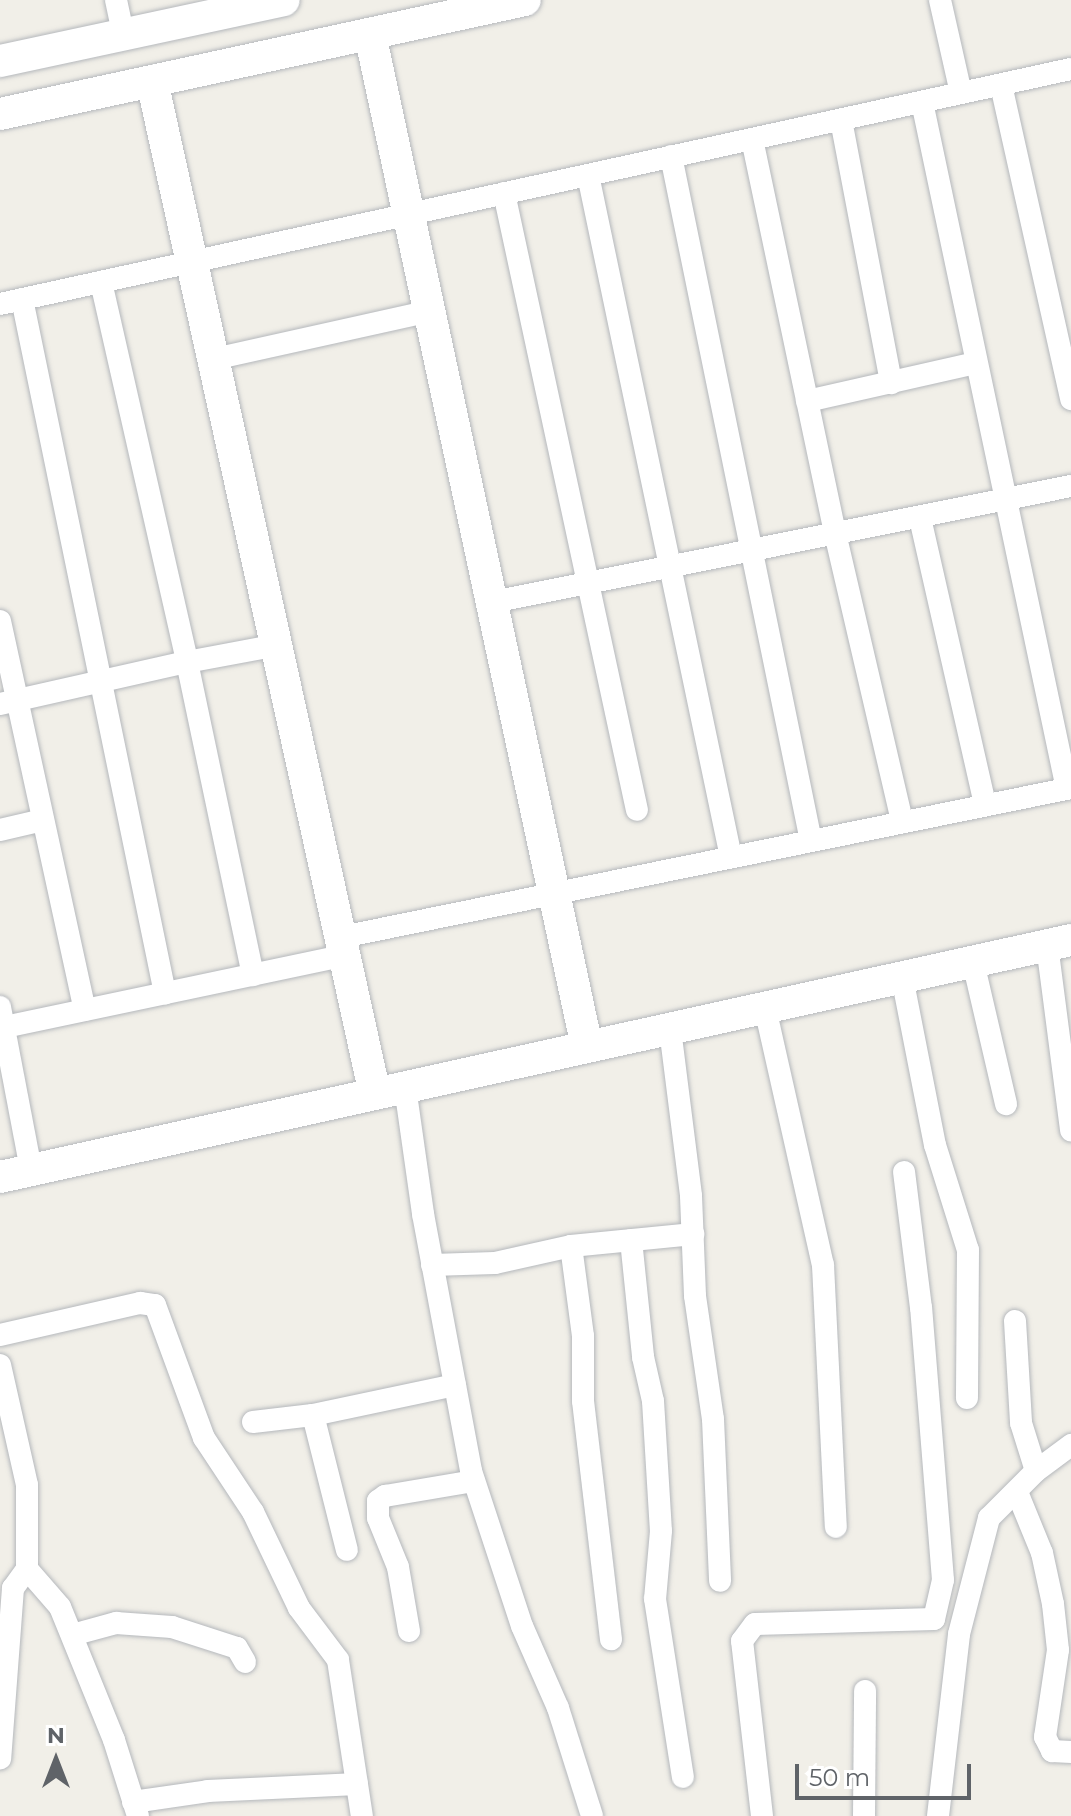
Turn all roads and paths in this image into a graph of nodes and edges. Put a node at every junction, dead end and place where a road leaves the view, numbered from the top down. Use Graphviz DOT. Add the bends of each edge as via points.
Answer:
graph roads {
  1 [pos="116,0"];
  2 [pos="284,0"];
  3 [pos="525,0"];
  4 [pos="940,0"];
  5 [pos="251,3"];
  6 [pos="123,34"];
  7 [pos="370,34"];
  8 [pos="0,61"];
  9 [pos="1071,69"];
  10 [pos="152,81"];
  11 [pos="1001,85"];
  12 [pos="961,93"];
  13 [pos="922,102"];
  14 [pos="0,114"];
  15 [pos="841,120"];
  16 [pos="752,139"];
  17 [pos="671,156"];
  18 [pos="588,175"];
  19 [pos="504,193"];
  20 [pos="409,214"];
  21 [pos="192,261"];
  22 [pos="101,282"];
  23 [pos="11,301"];
  24 [pos="430,311"];
  25 [pos="214,359"];
  26 [pos="975,363"];
  27 [pos="891,383"];
  28 [pos="1071,399"];
  29 [pos="807,401"];
  30 [pos="1071,486"];
  31 [pos="1007,500"];
  32 [pos="920,518"];
  33 [pos="835,533"];
  34 [pos="752,548"];
  35 [pos="671,566"];
  36 [pos="588,582"];
  37 [pos="493,602"];
  38 [pos="0,621"];
  39 [pos="278,645"];
  40 [pos="187,662"];
  41 [pos="100,680"];
  42 [pos="9,702"];
  43 [pos="1069,788"];
  44 [pos="985,805"];
  45 [pos="637,810"];
  46 [pos="43,820"];
  47 [pos="902,822"];
  48 [pos="0,830"];
  49 [pos="811,841"];
  50 [pos="731,857"];
  51 [pos="557,893"];
  52 [pos="1059,943"];
  53 [pos="344,946"];
  54 [pos="973,962"];
  55 [pos="253,975"];
  56 [pos="902,977"];
  57 [pos="165,993"];
  58 [pos="765,1008"];
  59 [pos="85,1010"];
  60 [pos="2,1020"];
  61 [pos="670,1029"];
  62 [pos="587,1047"];
  63 [pos="390,1090"];
  64 [pos="1006,1104"];
  65 [pos="1071,1130"];
  66 [pos="904,1172"];
  67 [pos="15,1173"];
  68 [pos="693,1234"];
  69 [pos="631,1240"];
  70 [pos="571,1246"];
  71 [pos="432,1265"];
  72 [pos="1015,1321"];
  73 [pos="0,1335"];
  74 [pos="0,1365"];
  75 [pos="455,1385"];
  76 [pos="967,1398"];
  77 [pos="313,1415"];
  78 [pos="253,1422"];
  79 [pos="1071,1445"];
  80 [pos="1036,1471"];
  81 [pos="474,1481"];
  82 [pos="1017,1492"];
  83 [pos="836,1527"];
  84 [pos="347,1550"];
  85 [pos="27,1569"];
  86 [pos="720,1581"];
  87 [pos="409,1631"];
  88 [pos="72,1635"];
  89 [pos="611,1639"];
  90 [pos="245,1662"];
  91 [pos="1063,1665"];
  92 [pos="865,1691"];
  93 [pos="1071,1752"];
  94 [pos="0,1759"];
  95 [pos="683,1777"];
  96 [pos="357,1784"];
  97 [pos="136,1809"];
  98 [pos="362,1816"];
  99 [pos="592,1816"];
  100 [pos="762,1816"];
  101 [pos="864,1816"];
  102 [pos="938,1816"];
  1 -- 6 [label="street"];
  2 -- 5 [label="street"];
  3 -- 7 [label="street"];
  4 -- 12 [label="street"];
  5 -- 6 [label="street"];
  6 -- 8 [label="street"];
  7 -- 10 [label="street"];
  7 -- 20 [label="street"];
  9 -- 11 [label="street"];
  10 -- 14 [label="street"];
  10 -- 21 [label="street"];
  11 -- 12 [label="street"];
  11 -- 28 [label="street"];
  12 -- 13 [label="street"];
  13 -- 15 [label="street"];
  13 -- 26 [label="street"];
  15 -- 16 [label="street"];
  15 -- 27 [label="street"];
  16 -- 17 [label="street"];
  16 -- 29 [label="street"];
  17 -- 18 [label="street"];
  17 -- 34 [label="street"];
  18 -- 19 [label="street"];
  18 -- 35 [label="street"];
  19 -- 20 [label="street"];
  19 -- 36 [label="street"];
  20 -- 21 [label="street"];
  20 -- 24 [label="street"];
  21 -- 22 [label="street"];
  21 -- 25 [label="street"];
  22 -- 23 [label="street"];
  22 -- 40 [label="street"];
  23 -- 41 [label="street"];
  24 -- 25 [label="street"];
  24 -- 37 [label="street"];
  25 -- 39 [label="street"];
  26 -- 27 [label="street"];
  26 -- 31 [label="street"];
  27 -- 29 [label="street"];
  29 -- 33 [label="street"];
  30 -- 31 [label="street"];
  31 -- 32 [label="street"];
  31 -- 43 [label="street"];
  32 -- 33 [label="street"];
  32 -- 44 [label="street"];
  33 -- 34 [label="street"];
  33 -- 47 [label="street"];
  34 -- 35 [label="street"];
  34 -- 49 [label="street"];
  35 -- 36 [label="street"];
  35 -- 50 [label="street"];
  36 -- 37 [label="street"];
  36 -- 45 [label="street"];
  37 -- 51 [label="street"];
  38 -- 42 [label="street"];
  39 -- 40 [label="street"];
  39 -- 53 [label="street"];
  40 -- 41 [label="street"];
  40 -- 55 [label="street"];
  41 -- 42 [label="street"];
  41 -- 57 [label="street"];
  42 -- 46 [label="street"];
  43 -- 44 [label="street"];
  44 -- 47 [label="street"];
  46 -- 48 [label="street"];
  46 -- 59 [label="street"];
  47 -- 49 [label="street"];
  49 -- 50 [label="street"];
  50 -- 51 [label="street"];
  51 -- 53 [label="street"];
  51 -- 62 [label="street"];
  52 -- 54 [label="street"];
  52 -- 65 [label="street"];
  53 -- 55 [label="street"];
  53 -- 63 [label="street"];
  54 -- 56 [label="street"];
  54 -- 64 [label="street"];
  55 -- 57 [label="street"];
  56 -- 58 [label="street"];
  56 -- 76 [label="street" via="935,1145 968,1250"];
  57 -- 59 [label="street"];
  58 -- 61 [label="street"];
  58 -- 83 [label="street" via="823,1265"];
  59 -- 60 [label="street"];
  60 -- 67 [label="street"];
  61 -- 62 [label="street"];
  61 -- 68 [label="street"];
  62 -- 63 [label="street"];
  63 -- 67 [label="street"];
  63 -- 71 [label="street"];
  66 -- 100 [label="street" via="943,1580 934,1619 755,1624 742,1641"];
  68 -- 69 [label="street"];
  68 -- 86 [label="street" via="695,1296 713,1419"];
  69 -- 70 [label="street"];
  69 -- 95 [label="street" via="653,1401 661,1531 655,1599"];
  70 -- 71 [label="street" via="495,1263"];
  70 -- 89 [label="street"];
  71 -- 75 [label="street"];
  72 -- 80 [label="street" via="1021,1423"];
  73 -- 96 [label="street" via="140,1303 155,1305 204,1438 253,1512 299,1608 338,1660"];
  74 -- 85 [label="street" via="27,1485"];
  75 -- 77 [label="street"];
  75 -- 81 [label="street"];
  77 -- 78 [label="street"];
  77 -- 84 [label="street"];
  79 -- 80 [label="street"];
  80 -- 82 [label="street"];
  81 -- 87 [label="street" via="378,1501 378,1518 398,1567"];
  81 -- 99 [label="street"];
  82 -- 91 [label="street" via="1042,1553"];
  82 -- 102 [label="street" via="989,1518 963,1620"];
  85 -- 88 [label="street" via="60,1607"];
  85 -- 94 [label="street" via="13,1588"];
  88 -- 90 [label="street" via="116,1623 172,1627 237,1648"];
  88 -- 97 [label="street"];
  91 -- 93 [label="street" via="1045,1737 1052,1751"];
  92 -- 101 [label="street"];
  96 -- 97 [label="street" via="208,1791"];
  96 -- 98 [label="street"];
}
